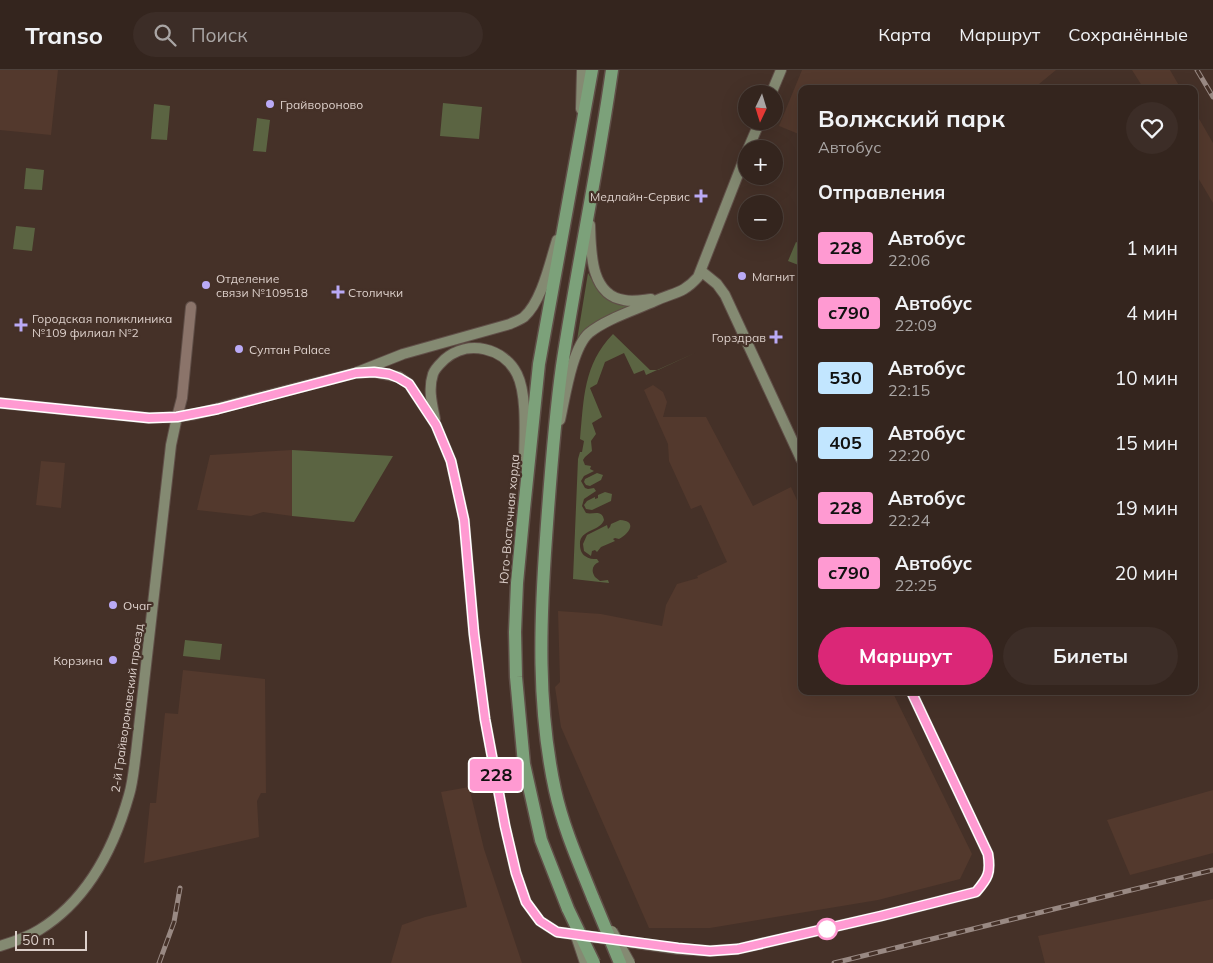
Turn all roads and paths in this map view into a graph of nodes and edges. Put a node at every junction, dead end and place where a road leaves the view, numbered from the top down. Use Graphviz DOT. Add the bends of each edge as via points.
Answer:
graph roads {
  1 [pos="582,70"];
  2 [pos="592,70"];
  3 [pos="612,70"];
  4 [pos="618,70"];
  5 [pos="781,70"];
  6 [pos="775,85"];
  7 [pos="605,120"];
  8 [pos="579,147"];
  9 [pos="738,174"];
  10 [pos="566,207"];
  11 [pos="589,211"];
  12 [pos="701,271"];
  13 [pos="660,298"];
  14 [pos="191,307"];
  15 [pos="356,373"];
  16 [pos="0,403"];
  17 [pos="177,417"];
  18 [pos="436,425"];
  19 [pos="554,446"];
  20 [pos="798,453"];
  21 [pos="524,509"];
  22 [pos="913,695"];
  23 [pos="593,898"];
  24 [pos="568,909"];
  25 [pos="0,946"];
  26 [pos="585,963"];
  27 [pos="594,963"];
  28 [pos="620,963"];
  29 [pos="630,963"];
  1 -- 8 [label="main road"];
  2 -- 8 [label="main road, Юго-Восточная хорда"];
  3 -- 7 [label="main road"];
  4 -- 7 [label="main road"];
  5 -- 6 [label="main road"];
  7 -- 11 [label="main road"];
  8 -- 10 [label="main road, Юго-Восточная хорда"];
  9 -- 12 [label="main road"];
  10 -- 15 [label="main road" via="540,292 524,316 510,324 403,354"];
  10 -- 21 [label="main road, Юго-Восточная хорда" via="539,364"];
  11 -- 13 [label="main road" via="591,254 598,281 604,290 622,300"];
  11 -- 19 [label="main road" via="562,367"];
  12 -- 13 [label="main road" via="689,288"];
  12 -- 20 [label="main road" via="725,295"];
  13 -- 19 [label="main road" via="597,327 581,343"];
  14 -- 17 [label="street" via="182,398"];
  15 -- 17 [label="main road"];
  15 -- 18 [label="main road" via="389,374 409,384"];
  16 -- 17 [label="main road" via="149,418"];
  17 -- 25 [label="main road, 2-й Грайвороновский проезд" via="171,445 136,753 130,793 122,818 102,863 85,889 66,909 39,930"];
  18 -- 21 [label="main road" via="431,383 441,362 449,355 471,348 494,351 507,361 517,372 524,403"];
  18 -- 22 [label="main road" via="451,461 464,520 485,719 516,873 526,902 540,921 557,932 678,948 738,949 976,892 991,869 988,854"];
  19 -- 23 [label="main road" via="542,590 543,708 555,792"];
  21 -- 24 [label="main road, Юго-Восточная хорда" via="515,632 522,746 541,840"];
  23 -- 28 [label="main road, bridge"];
  23 -- 29 [label="main road, bridge"];
  24 -- 26 [label="main road, bridge"];
  24 -- 27 [label="main road, Юго-Восточная хорда, bridge"];
}
